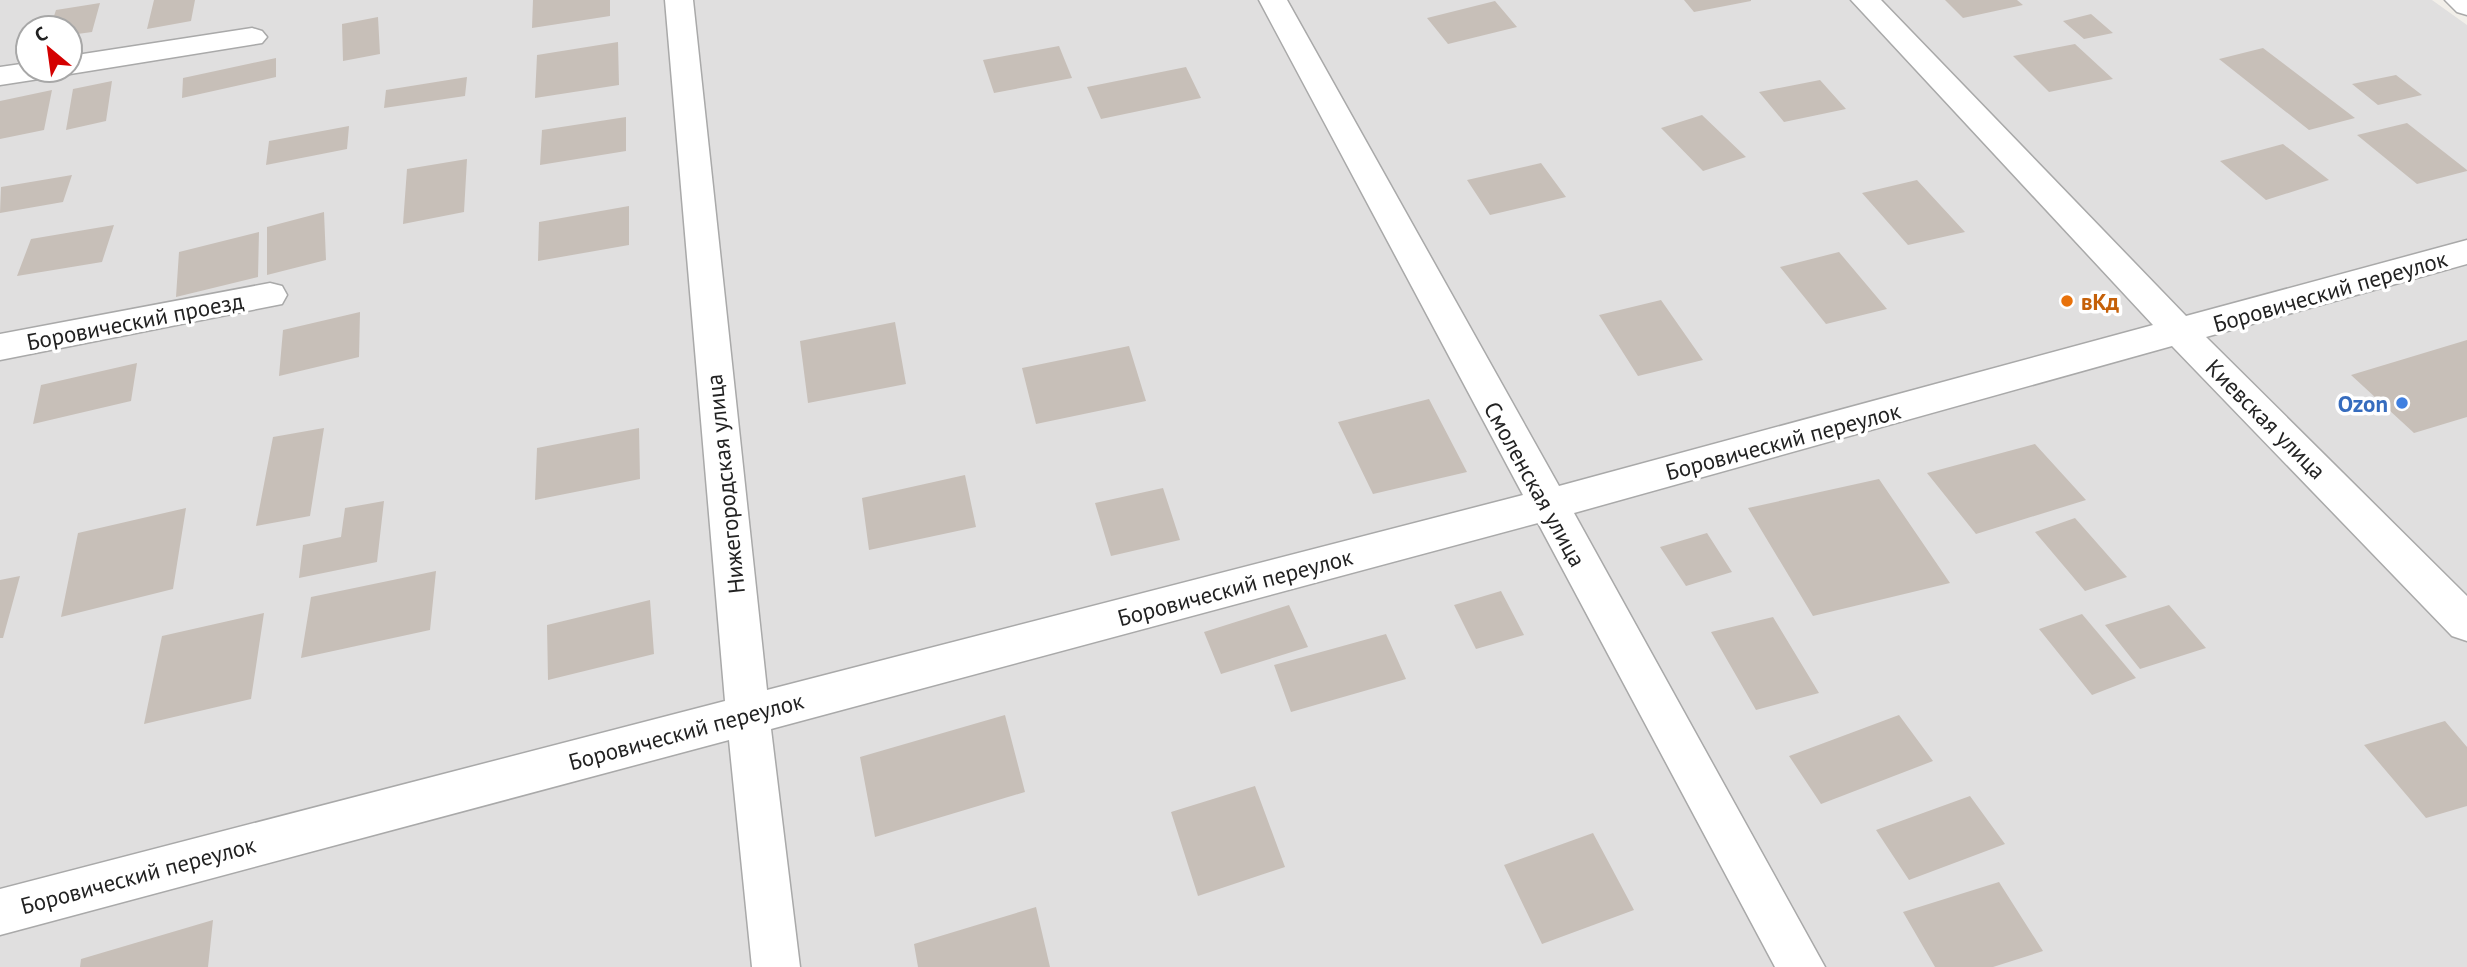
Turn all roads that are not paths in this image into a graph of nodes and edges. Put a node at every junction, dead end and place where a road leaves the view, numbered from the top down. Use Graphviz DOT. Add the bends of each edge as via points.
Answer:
graph roads {
  1 [pos="678,0"];
  2 [pos="1273,0"];
  3 [pos="1865,0"];
  4 [pos="2459,0"];
  5 [pos="2467,6"];
  6 [pos="252,37"];
  7 [pos="84,63"];
  8 [pos="2467,253"];
  9 [pos="270,295"];
  10 [pos="2181,332"];
  11 [pos="0,347"];
  12 [pos="1546,505"];
  13 [pos="2467,622"];
  14 [pos="748,715"];
  15 [pos="0,912"];
  16 [pos="776,967"];
  17 [pos="1801,967"];
  1 -- 14 [label="street, Нижегородская улица"];
  2 -- 12 [label="street, Смоленская улица"];
  3 -- 10 [label="street, Киевская улица"];
  4 -- 5 [label="street"];
  6 -- 7 [label="street"];
  8 -- 10 [label="street, Боровический переулок"];
  9 -- 11 [label="street, Боровический проезд"];
  10 -- 12 [label="street, Боровический переулок"];
  10 -- 13 [label="street, Киевская улица"];
  12 -- 14 [label="street, Боровический переулок"];
  12 -- 17 [label="street, Смоленская улица"];
  14 -- 15 [label="street, Боровический переулок"];
  14 -- 16 [label="street, Нижегородская улица"];
}
